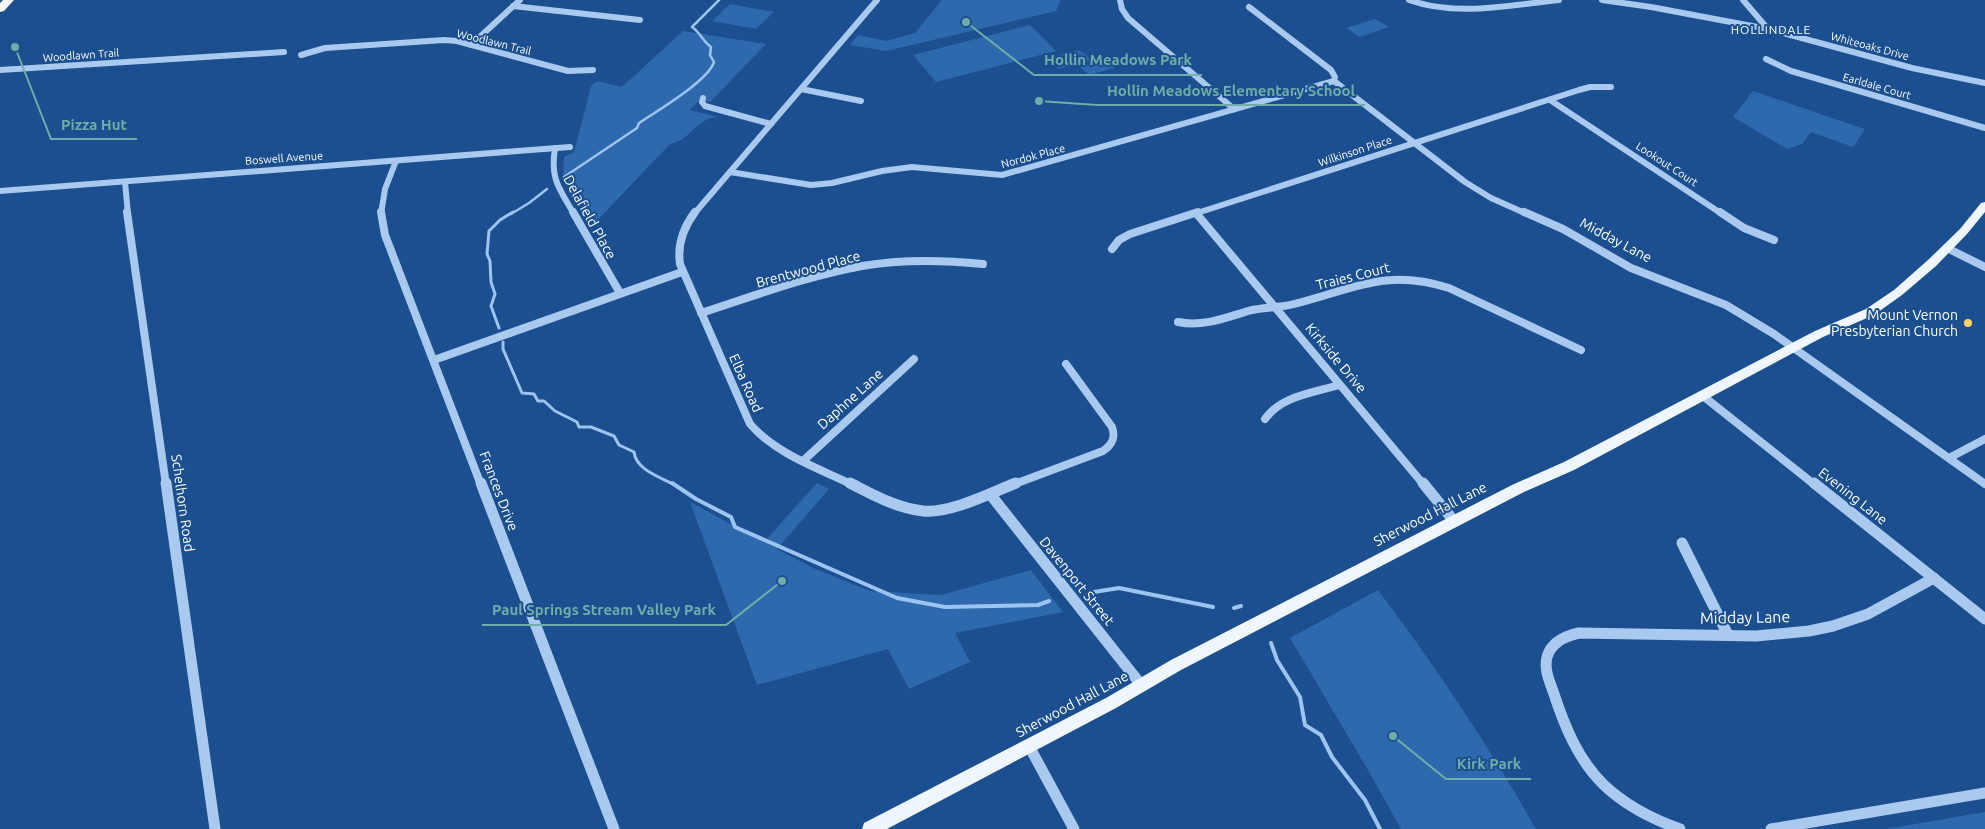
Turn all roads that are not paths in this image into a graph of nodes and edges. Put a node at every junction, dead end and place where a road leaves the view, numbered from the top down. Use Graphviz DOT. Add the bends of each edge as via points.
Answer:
graph roads {
  1 [pos="9,0"];
  2 [pos="520,0"];
  3 [pos="877,0"];
  4 [pos="1120,0"];
  5 [pos="1409,0"];
  6 [pos="1559,0"];
  7 [pos="1602,0"];
  8 [pos="1743,0"];
  9 [pos="514,6"];
  10 [pos="1249,7"];
  11 [pos="0,9"];
  12 [pos="640,20"];
  13 [pos="1768,29"];
  14 [pos="471,45"];
  15 [pos="284,52"];
  16 [pos="301,55"];
  17 [pos="1766,59"];
  18 [pos="0,70"];
  19 [pos="593,70"];
  20 [pos="1334,81"];
  21 [pos="1985,83"];
  22 [pos="1611,87"];
  23 [pos="801,89"];
  24 [pos="703,98"];
  25 [pos="1550,100"];
  26 [pos="861,101"];
  27 [pos="1234,109"];
  28 [pos="771,124"];
  29 [pos="1985,128"];
  30 [pos="1415,143"];
  31 [pos="570,147"];
  32 [pos="555,148"];
  33 [pos="396,161"];
  34 [pos="730,172"];
  35 [pos="125,182"];
  36 [pos="0,191"];
  37 [pos="1985,205"];
  38 [pos="1196,213"];
  39 [pos="1774,240"];
  40 [pos="1947,248"];
  41 [pos="1112,249"];
  42 [pos="984,264"];
  43 [pos="1985,267"];
  44 [pos="682,272"];
  45 [pos="620,293"];
  46 [pos="1275,307"];
  47 [pos="701,313"];
  48 [pos="1178,322"];
  49 [pos="1794,348"];
  50 [pos="1580,350"];
  51 [pos="914,359"];
  52 [pos="434,360"];
  53 [pos="1066,364"];
  54 [pos="1339,385"];
  55 [pos="1703,396"];
  56 [pos="1264,419"];
  57 [pos="1985,439"];
  58 [pos="1949,458"];
  59 [pos="804,460"];
  60 [pos="1985,484"];
  61 [pos="990,494"];
  62 [pos="1454,521"];
  63 [pos="1682,543"];
  64 [pos="1934,578"];
  65 [pos="1985,619"];
  66 [pos="1728,635"];
  67 [pos="1142,686"];
  68 [pos="1028,746"];
  69 [pos="1985,793"];
  70 [pos="215,829"];
  71 [pos="614,829"];
  72 [pos="870,829"];
  73 [pos="1074,829"];
  74 [pos="1680,829"];
  75 [pos="1771,829"];
  1 -- 11 [label="highway"];
  2 -- 9 [label="street"];
  3 -- 23 [label="street, Elba Road"];
  4 -- 27 [label="street" via="1128,18"];
  5 -- 6 [label="street" via="1428,7 1452,10"];
  7 -- 13 [label="street, Whiteoaks Drive"];
  8 -- 13 [label="street"];
  9 -- 12 [label="street"];
  9 -- 14 [label="street"];
  10 -- 20 [label="street, Midday Lane" via="1332,70"];
  13 -- 21 [label="street, Whiteoaks Drive" via="1912,68"];
  14 -- 16 [label="street, Woodlawn Trail" via="444,40 426,41 325,48"];
  14 -- 19 [label="street, Woodlawn Trail" via="568,71"];
  15 -- 18 [label="street, Woodlawn Trail"];
  17 -- 29 [label="street, Earldale Court" via="1791,71"];
  20 -- 27 [label="street, Nordok Place"];
  20 -- 30 [label="street, Midday Lane"];
  22 -- 25 [label="street, Wilkinson Place" via="1590,87"];
  23 -- 26 [label="street"];
  23 -- 28 [label="street, Elba Road"];
  24 -- 28 [label="street" via="705,106"];
  25 -- 30 [label="street, Wilkinson Place"];
  25 -- 39 [label="street, Lookout Court" via="1744,228"];
  27 -- 34 [label="street, Nordok Place" via="1002,175 912,167 811,185"];
  28 -- 34 [label="street, Elba Road"];
  30 -- 38 [label="street, Wilkinson Place"];
  30 -- 49 [label="street, Midday Lane" via="1491,198 1563,229 1631,268 1726,305"];
  31 -- 32 [label="street, Boswell Avenue"];
  32 -- 33 [label="street, Boswell Avenue"];
  32 -- 45 [label="street, Delafield Place" via="554,181"];
  33 -- 35 [label="street, Boswell Avenue"];
  33 -- 52 [label="street, Frances Drive" via="383,194 380,218"];
  34 -- 44 [label="street, Elba Road" via="683,230 678,248"];
  35 -- 36 [label="street, Boswell Avenue"];
  35 -- 70 [label="street, Schelhorn Road"];
  37 -- 40 [label="main road, Sherwood Hall Lane"];
  38 -- 41 [label="street, Wilkinson Place" via="1130,234"];
  38 -- 46 [label="street, Kirkside Drive"];
  40 -- 43 [label="street"];
  40 -- 49 [label="main road, Sherwood Hall Lane" via="1881,304"];
  42 -- 47 [label="street, Brentwood Place" via="914,261 861,266"];
  44 -- 45 [label="street"];
  44 -- 47 [label="street, Elba Road"];
  45 -- 52 [label="street"];
  46 -- 48 [label="street, Traies Court" via="1206,323"];
  46 -- 50 [label="street, Traies Court" via="1383,279 1416,278 1449,288"];
  46 -- 54 [label="street, Kirkside Drive"];
  47 -- 59 [label="street, Elba Road" via="750,424 768,442"];
  49 -- 55 [label="main road, Sherwood Hall Lane"];
  49 -- 58 [label="street, Midday Lane"];
  51 -- 59 [label="street, Daphne Lane"];
  52 -- 71 [label="street, Frances Drive"];
  53 -- 61 [label="street, Elba Road" via="1112,427 1113,441 1103,451"];
  54 -- 56 [label="street" via="1284,402"];
  54 -- 62 [label="street, Kirkside Drive"];
  55 -- 62 [label="main road, Sherwood Hall Lane"];
  55 -- 64 [label="street, Evening Lane"];
  57 -- 58 [label="street"];
  58 -- 60 [label="street, Midday Lane"];
  59 -- 61 [label="street, Elba Road" via="881,499 911,509 948,509"];
  61 -- 67 [label="street, Davenport Street"];
  62 -- 67 [label="main road, Sherwood Hall Lane" via="1176,665"];
  63 -- 66 [label="street"];
  64 -- 65 [label="street, Evening Lane"];
  64 -- 66 [label="street, Midday Lane" via="1868,614 1833,626 1780,635"];
  66 -- 74 [label="street, Midday Lane" via="1579,633 1561,639 1548,655 1547,672 1562,720 1586,764 1628,805"];
  67 -- 68 [label="main road, Sherwood Hall Lane"];
  68 -- 72 [label="main road, Sherwood Hall Lane"];
  68 -- 73 [label="street"];
  69 -- 75 [label="street"];
}
